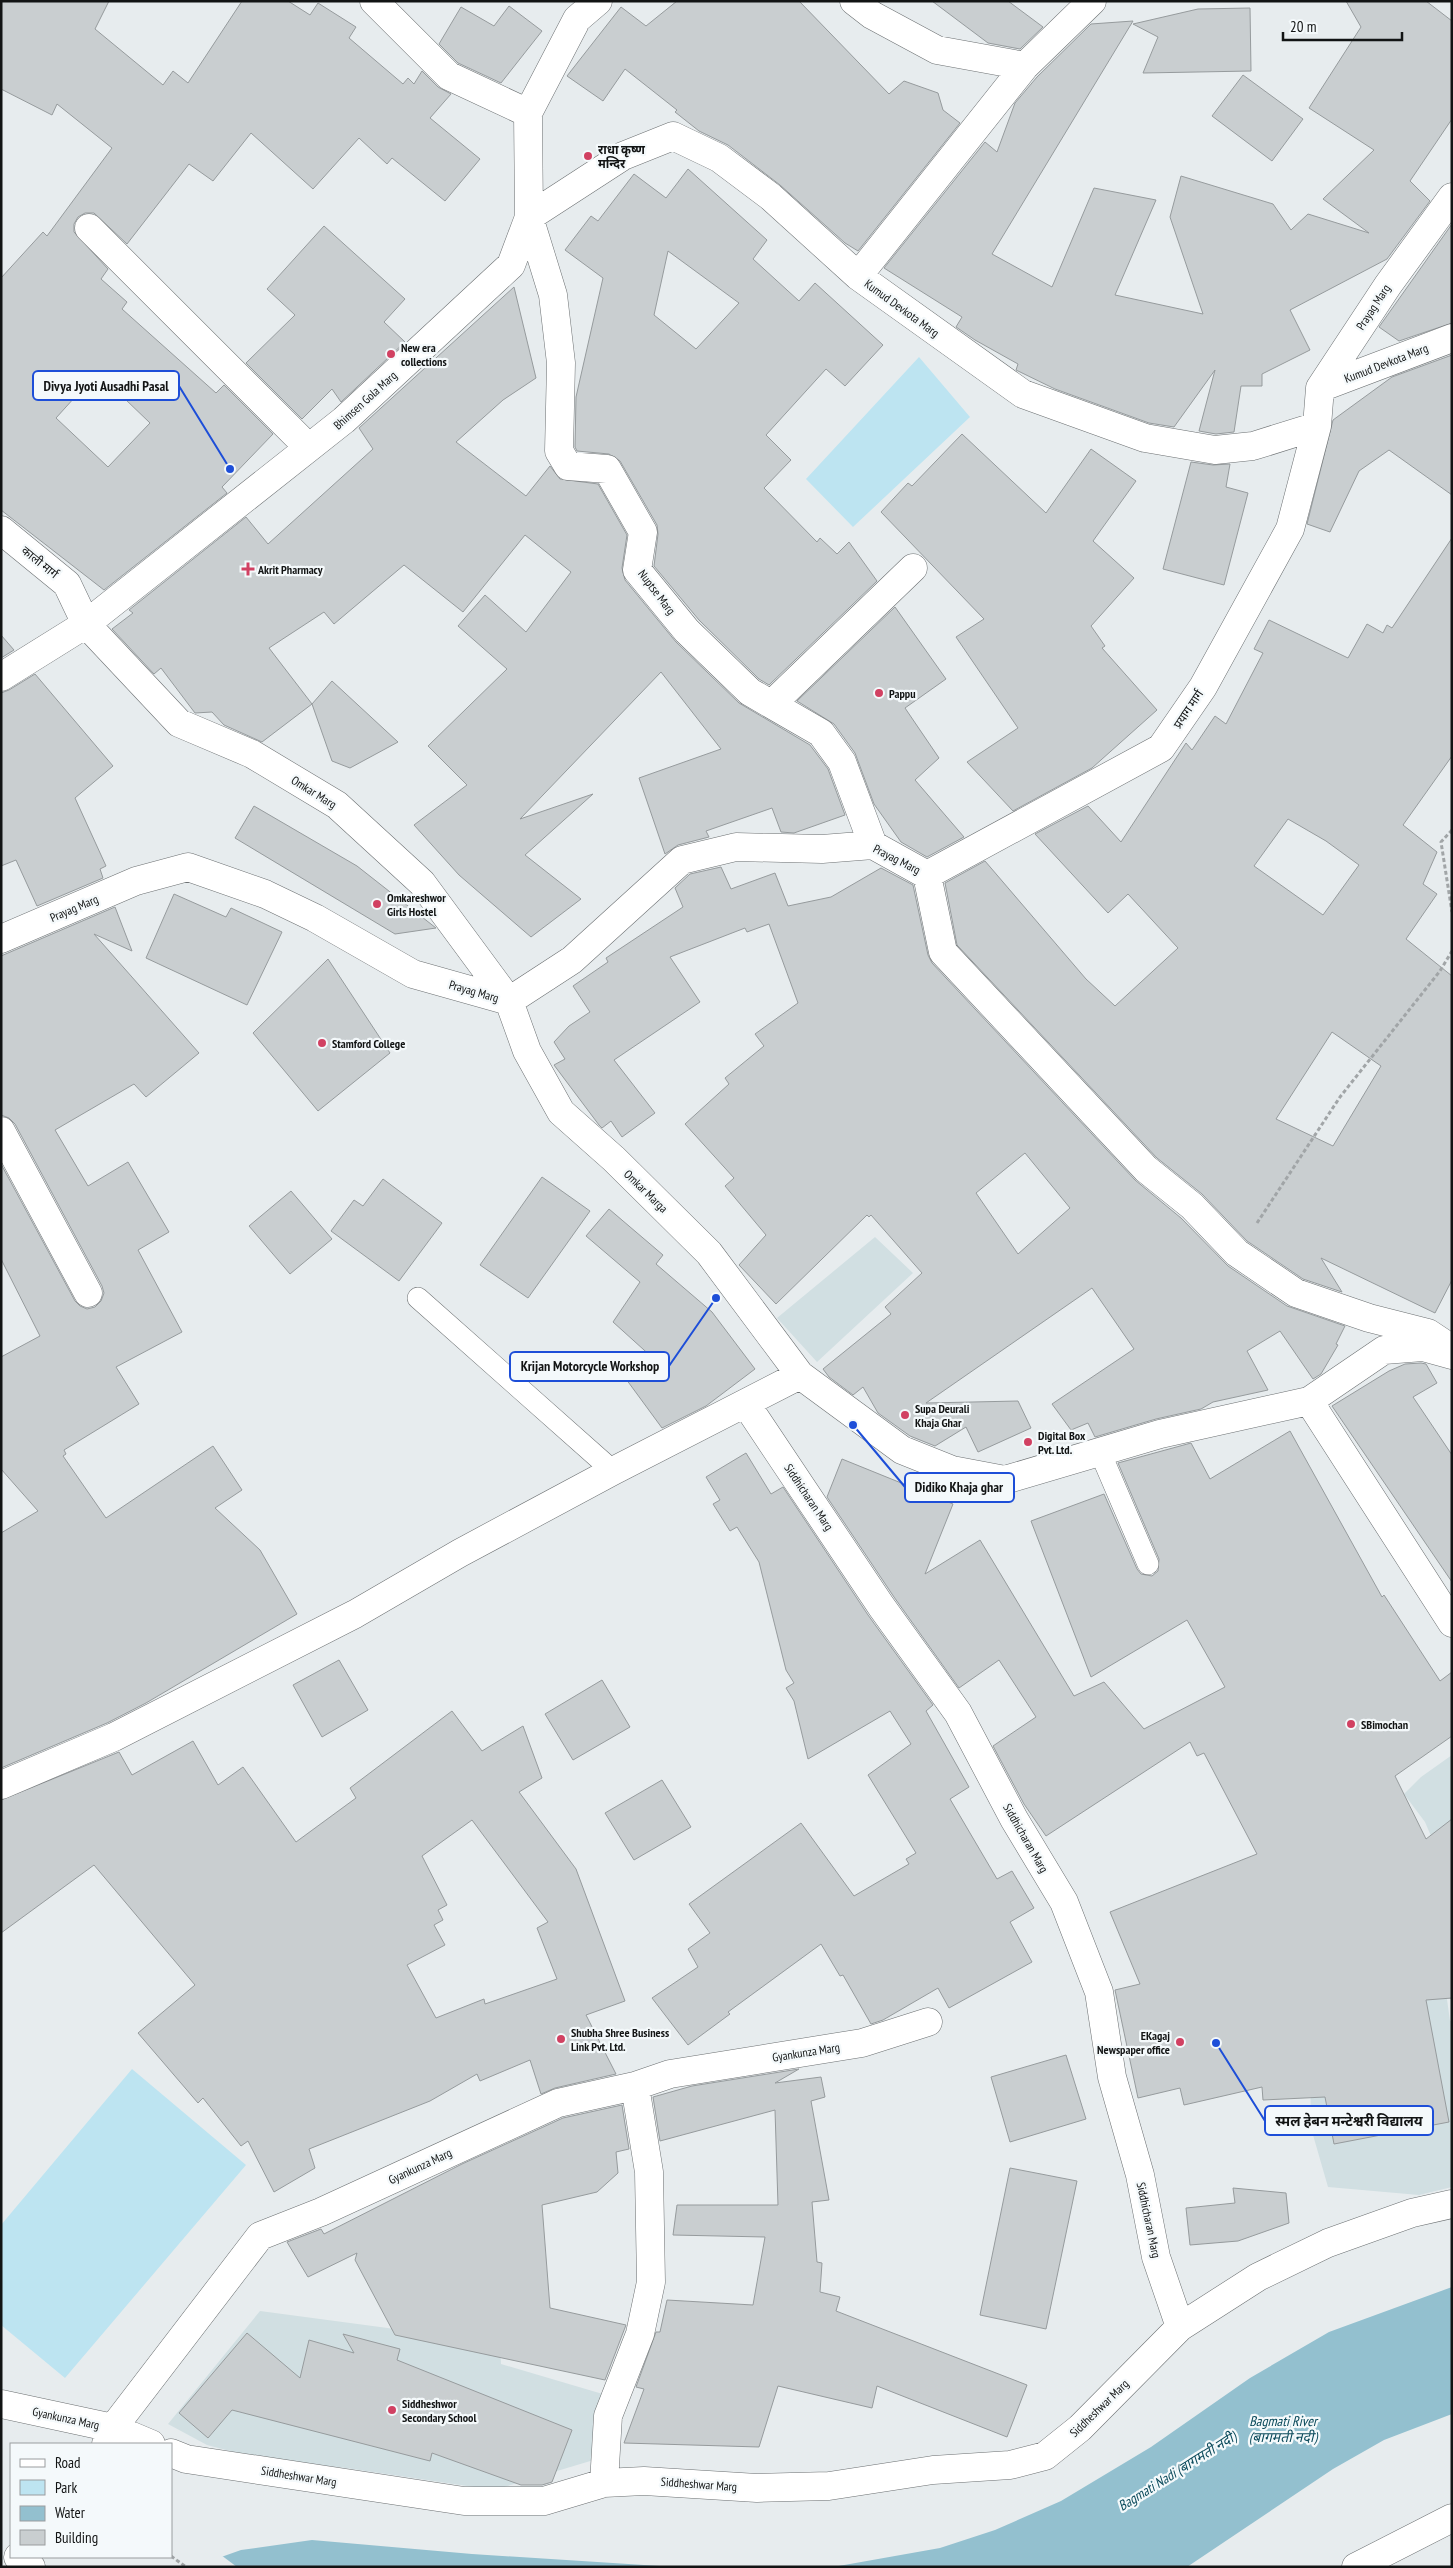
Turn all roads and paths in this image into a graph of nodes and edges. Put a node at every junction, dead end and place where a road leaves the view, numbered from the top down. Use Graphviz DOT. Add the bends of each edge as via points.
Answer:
graph roads {
  1 [pos="374,1"];
  2 [pos="598,1"];
  3 [pos="854,1"];
  4 [pos="1092,1"];
  5 [pos="1024,66"];
  6 [pos="528,113"];
  7 [pos="1452,197"];
  8 [pos="529,217"];
  9 [pos="89,228"];
  10 [pos="858,276"];
  11 [pos="1452,338"];
  12 [pos="1320,388"];
  13 [pos="1317,426"];
  14 [pos="308,447"];
  15 [pos="1,530"];
  16 [pos="913,568"];
  17 [pos="86,624"];
  18 [pos="1,677"];
  19 [pos="772,703"];
  20 [pos="1452,830"];
  21 [pos="873,845"];
  22 [pos="926,875"];
  23 [pos="1452,912"];
  24 [pos="1,939"];
  25 [pos="1452,951"];
  26 [pos="509,1001"];
  27 [pos="1,1131"];
  28 [pos="1237,1253"];
  29 [pos="88,1293"];
  30 [pos="418,1298"];
  31 [pos="1452,1349"];
  32 [pos="1452,1356"];
  33 [pos="800,1375"];
  34 [pos="1309,1401"];
  35 [pos="746,1404"];
  36 [pos="1100,1452"];
  37 [pos="613,1471"];
  38 [pos="1148,1564"];
  39 [pos="1452,1623"];
  40 [pos="1,1785"];
  41 [pos="928,2022"];
  42 [pos="635,2086"];
  43 [pos="1452,2204"];
  44 [pos="1180,2327"];
  45 [pos="1,2404"];
  46 [pos="110,2436"];
  47 [pos="146,2443"];
  48 [pos="172,2452"];
  49 [pos="604,2483"];
  50 [pos="1452,2518"];
  51 [pos="172,2557"];
  52 [pos="19,2558"];
  53 [pos="41,2558"];
  54 [pos="32,2567"];
  55 [pos="186,2567"];
  56 [pos="1356,2567"];
  1 -- 6 [label="main road" via="449,76"];
  2 -- 6 [label="main road, Bhimsen Gola Marg" via="577,20"];
  3 -- 5 [label="main road" via="937,50"];
  4 -- 5 [label="main road"];
  5 -- 10 [label="main road"];
  6 -- 8 [label="main road, Bhimsen Gola Marg"];
  7 -- 12 [label="main road, Prayag Marg" via="1388,285"];
  8 -- 10 [label="main road, Kumud Devkota Marg" via="623,156 673,136 718,158 772,197"];
  8 -- 14 [label="main road, Bhimsen Gola Marg" via="511,265 344,420"];
  8 -- 19 [label="main road, Nuptse Marg" via="553,295 560,364 559,451 568,466 608,469 642,532 637,570 687,631 750,692"];
  9 -- 14 [label="main road"];
  10 -- 13 [label="main road, Kumud Devkota Marg" via="1023,394 1146,438 1215,450 1254,446"];
  11 -- 12 [label="main road, Kumud Devkota Marg"];
  12 -- 13 [label="main road, Prayag Marg"];
  13 -- 22 [label="main road, प्रयाग मार्ग" via="1290,529 1203,687 1161,748"];
  14 -- 17 [label="main road, Bhimsen Gola Marg"];
  15 -- 17 [label="main road, काली मार्ग" via="67,584"];
  16 -- 19 [label="main road"];
  17 -- 18 [label="main road, Bhimsen Gola Marg"];
  17 -- 26 [label="main road, Omkar Marg" via="179,723 252,754 337,805 422,883"];
  19 -- 21 [label="main road, Nuptse Marg" via="821,733 842,762"];
  20 -- 23 [label="path" via="1441,842"];
  21 -- 22 [label="main road, Prayag Marg"];
  21 -- 26 [label="main road, Prayag Marg" via="822,849 736,847 682,860 572,960"];
  22 -- 28 [label="main road" via="943,952 1146,1169 1192,1206"];
  24 -- 26 [label="main road, Prayag Marg" via="136,881 188,868 265,894 413,974"];
  25 -- 28 [label="path" via="1440,971 1340,1097"];
  26 -- 33 [label="main road, Omkar Marga" via="527,1051 561,1112 614,1159 709,1253"];
  27 -- 29 [label="main road"];
  28 -- 31 [label="main road" via="1296,1293 1369,1318 1428,1333"];
  30 -- 37 [label="lane"];
  32 -- 34 [label="main road" via="1423,1347 1384,1350"];
  33 -- 35 [label="main road"];
  33 -- 36 [label="main road, Omkar Marga" via="902,1450 952,1470 1005,1480"];
  34 -- 36 [label="main road, Omkar Marga" via="1160,1434"];
  34 -- 39 [label="main road"];
  35 -- 37 [label="main road"];
  35 -- 44 [label="main road, Siddhicharan Marg" via="881,1606 958,1713 1014,1819 1064,1902 1099,1992 1112,2077 1140,2175 1156,2257"];
  36 -- 38 [label="lane"];
  37 -- 40 [label="main road" via="346,1619 114,1737"];
  41 -- 42 [label="main road, Gyankunza Marg" via="862,2043 670,2074"];
  42 -- 46 [label="main road, Gyankunza Marg" via="558,2103 322,2212 260,2236"];
  42 -- 49 [label="main road" via="648,2172 651,2282 640,2334 608,2416"];
  43 -- 44 [label="main road, Siddheshwar Marg" via="1412,2213 1328,2243 1258,2277"];
  44 -- 49 [label="main road, Siddheshwar Marg" via="1080,2428 1045,2456 1010,2465 933,2470 829,2486 757,2488 644,2481"];
  45 -- 46 [label="main road, Gyankunza Marg"];
  46 -- 47 [label="main road"];
  48 -- 49 [label="main road, Siddheshwar Marg" via="186,2458 464,2501 544,2501"];
  50 -- 56 [label="main road"];
  51 -- 55 [label="path"];
  52 -- 54 [label="main road"];
  53 -- 54 [label="main road"];
}
